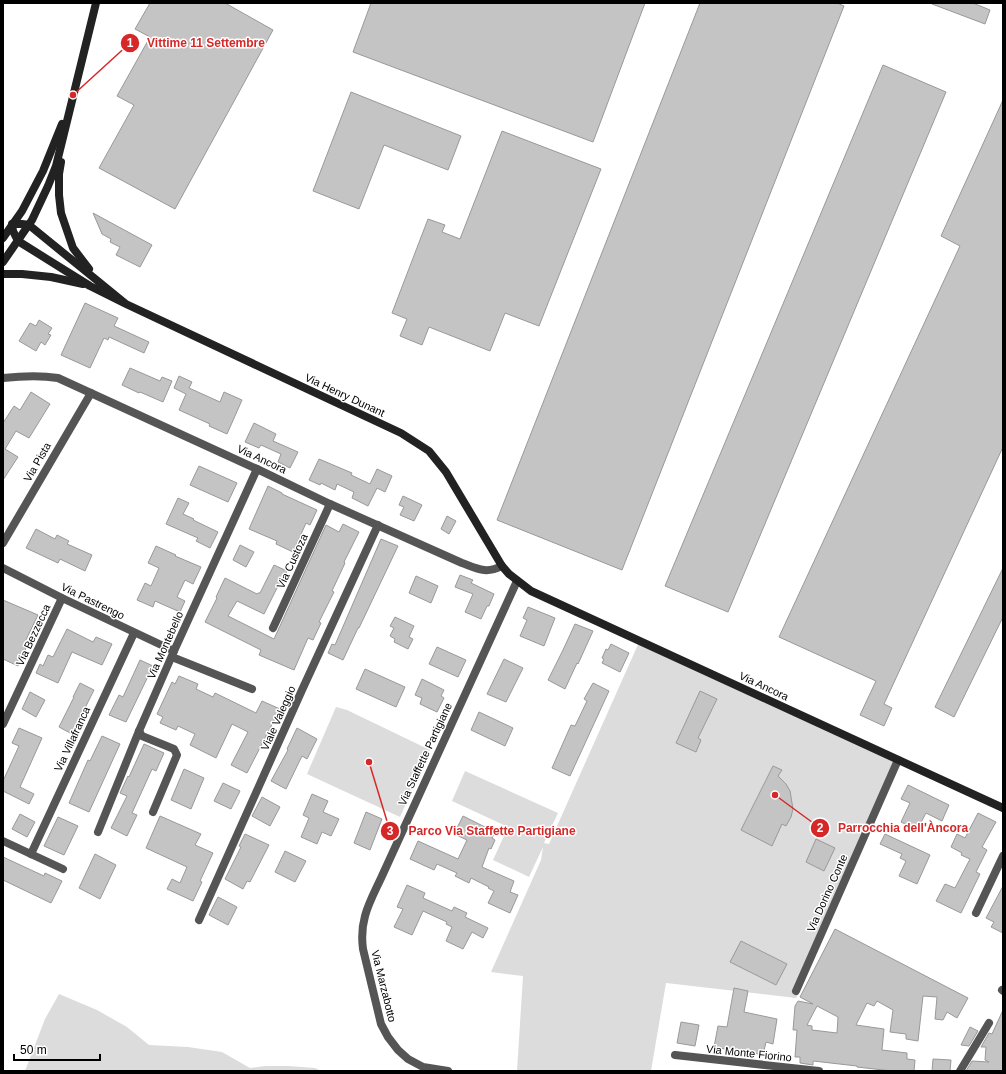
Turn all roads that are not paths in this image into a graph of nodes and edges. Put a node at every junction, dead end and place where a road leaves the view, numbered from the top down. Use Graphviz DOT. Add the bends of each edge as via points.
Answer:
graph roads {
  1 [pos="96,3"];
  2 [pos="73,97"];
  3 [pos="12,224"];
  4 [pos="29,225"];
  5 [pos="3,238"];
  6 [pos="18,242"];
  7 [pos="3,262"];
  8 [pos="3,274"];
  9 [pos="96,279"];
  10 [pos="90,286"];
  11 [pos="126,304"];
  12 [pos="5,377"];
  13 [pos="91,393"];
  14 [pos="257,469"];
  15 [pos="330,504"];
  16 [pos="378,525"];
  17 [pos="3,543"];
  18 [pos="502,566"];
  19 [pos="3,568"];
  20 [pos="517,581"];
  21 [pos="62,598"];
  22 [pos="273,628"];
  23 [pos="134,633"];
  24 [pos="173,654"];
  25 [pos="252,689"];
  26 [pos="3,724"];
  27 [pos="138,731"];
  28 [pos="898,760"];
  29 [pos="1003,808"];
  30 [pos="153,812"];
  31 [pos="98,832"];
  32 [pos="3,841"];
  33 [pos="31,854"];
  34 [pos="1003,856"];
  35 [pos="63,869"];
  36 [pos="976,913"];
  37 [pos="199,920"];
  38 [pos="362,939"];
  39 [pos="796,991"];
  40 [pos="989,1023"];
  41 [pos="676,1056"];
  42 [pos="795,1070"];
  43 [pos="448,1071"];
  44 [pos="819,1071"];
  45 [pos="960,1071"];
  1 -- 2 [label="main road"];
  2 -- 3 [label="main road" via="43,171 22,211"];
  2 -- 4 [label="main road" via="56,166"];
  2 -- 9 [label="main road" via="59,174 61,213 73,248"];
  3 -- 4 [label="main road"];
  3 -- 5 [label="main road"];
  3 -- 6 [label="main road"];
  4 -- 6 [label="main road"];
  4 -- 9 [label="main road"];
  6 -- 7 [label="main road"];
  6 -- 10 [label="main road"];
  8 -- 10 [label="main road" via="51,277"];
  9 -- 11 [label="main road"];
  10 -- 11 [label="main road"];
  11 -- 18 [label="main road, Via Henry Dunant" via="401,433 428,451 446,472"];
  12 -- 13 [label="street, Via Ancora" via="58,378"];
  13 -- 14 [label="street, Via Ancora"];
  13 -- 17 [label="street, Via Pista"];
  14 -- 15 [label="street, Via Ancora"];
  14 -- 24 [label="street, Via Montebello"];
  15 -- 16 [label="street, Via Ancora"];
  15 -- 22 [label="street, Via Custoza"];
  16 -- 18 [label="street, Via Ancora" via="481,570"];
  16 -- 37 [label="street, Viale Valeggio"];
  18 -- 20 [label="main road, Via Henry Dunant"];
  19 -- 21 [label="street, Via Pastrengo"];
  20 -- 28 [label="main road, Via Ancora" via="532,591"];
  20 -- 38 [label="street, Via Staffette Partigiane" via="366,911"];
  21 -- 23 [label="street, Via Pastrengo"];
  21 -- 26 [label="street, Via Bezzecca"];
  23 -- 24 [label="street, Via Pastrengo"];
  23 -- 33 [label="street, Via Villafranca"];
  24 -- 25 [label="street, Via Pastrengo"];
  24 -- 27 [label="street, Via Montebello"];
  27 -- 30 [label="street" via="142,736 174,749 177,755"];
  27 -- 31 [label="street, Via Montebello"];
  28 -- 29 [label="main road, Via Ancora"];
  28 -- 39 [label="street, Via Dorino Conte"];
  32 -- 33 [label="street"];
  33 -- 35 [label="street"];
  34 -- 36 [label="street"];
  38 -- 43 [label="street, Via Marzabotto" via="381,1024 388,1037 408,1059 423,1067"];
  40 -- 45 [label="street"];
  41 -- 42 [label="street, Via Monte Fiorino"];
  42 -- 44 [label="street, Via Monte Fiorino"];
}
